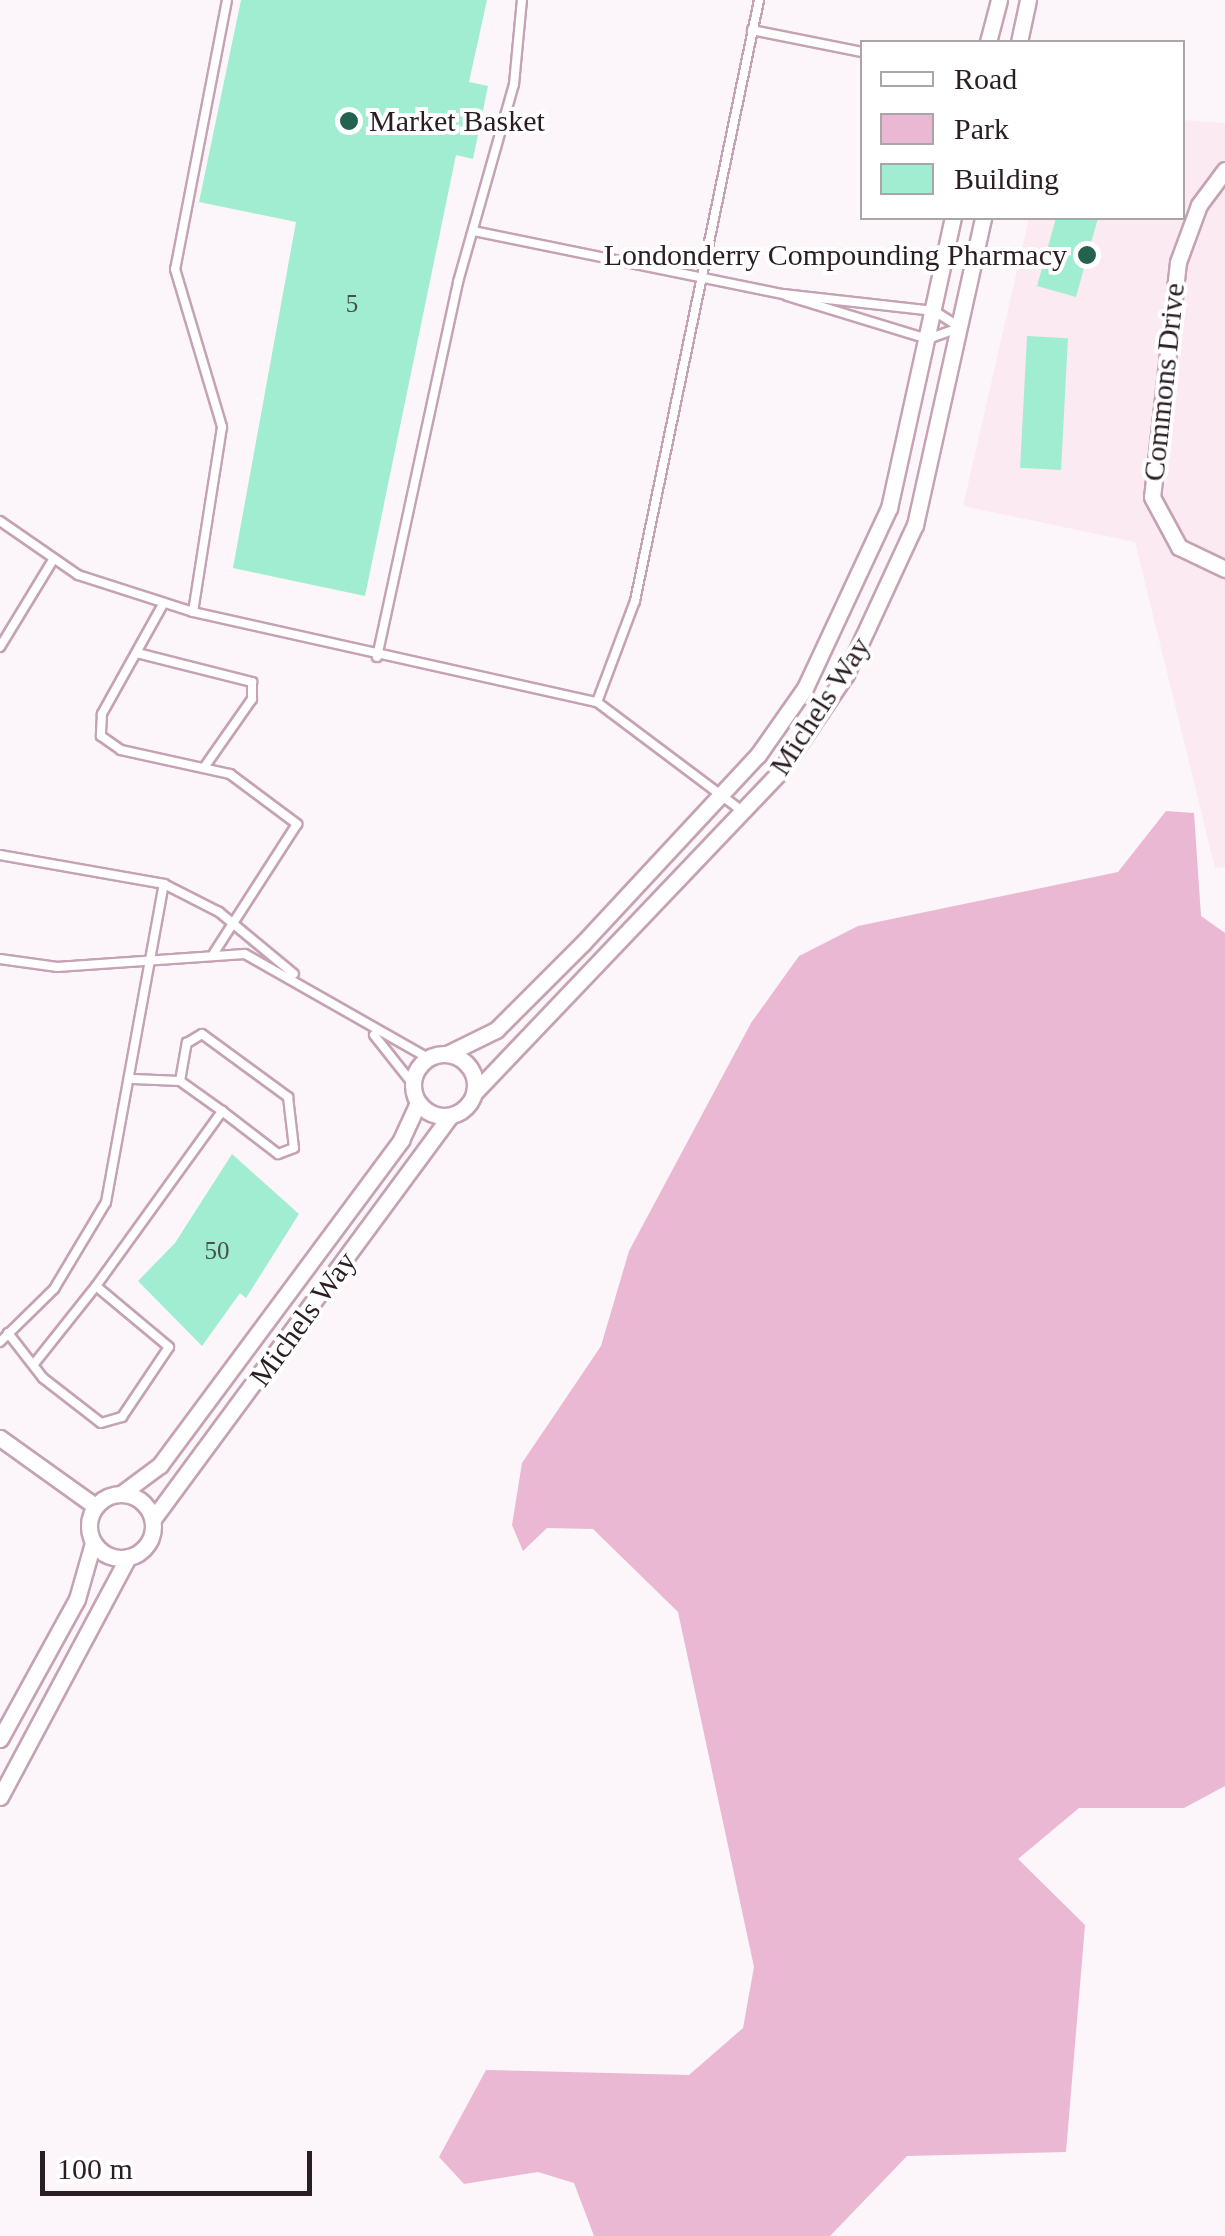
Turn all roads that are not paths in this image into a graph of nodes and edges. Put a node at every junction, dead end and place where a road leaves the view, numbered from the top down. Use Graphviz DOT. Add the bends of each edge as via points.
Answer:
graph roads {
  1 [pos="227,0"];
  2 [pos="522,0"];
  3 [pos="759,0"];
  4 [pos="998,0"];
  5 [pos="1028,0"];
  6 [pos="752,30"];
  7 [pos="988,40"];
  8 [pos="1018,40"];
  9 [pos="860,52"];
  10 [pos="1225,170"];
  11 [pos="953,220"];
  12 [pos="982,220"];
  13 [pos="472,231"];
  14 [pos="700,276"];
  15 [pos="784,294"];
  16 [pos="934,312"];
  17 [pos="960,327"];
  18 [pos="928,339"];
  19 [pos="0,521"];
  20 [pos="53,560"];
  21 [pos="1225,569"];
  22 [pos="162,606"];
  23 [pos="193,612"];
  24 [pos="0,647"];
  25 [pos="137,652"];
  26 [pos="377,657"];
  27 [pos="597,702"];
  28 [pos="205,766"];
  29 [pos="723,794"];
  30 [pos="743,812"];
  31 [pos="0,855"];
  32 [pos="164,884"];
  33 [pos="233,922"];
  34 [pos="214,953"];
  35 [pos="0,959"];
  36 [pos="143,963"];
  37 [pos="309,987"];
  38 [pos="372,1032"];
  39 [pos="447,1054"];
  40 [pos="428,1058"];
  41 [pos="133,1078"];
  42 [pos="180,1081"];
  43 [pos="412,1083"];
  44 [pos="474,1092"];
  45 [pos="418,1103"];
  46 [pos="222,1111"];
  47 [pos="450,1116"];
  48 [pos="96,1286"];
  49 [pos="8,1333"];
  50 [pos="0,1342"];
  51 [pos="34,1364"];
  52 [pos="0,1438"];
  53 [pos="121,1494"];
  54 [pos="95,1506"];
  55 [pos="153,1519"];
  56 [pos="93,1542"];
  57 [pos="128,1558"];
  58 [pos="0,1739"];
  59 [pos="0,1797"];
  1 -- 23 [label="lane" via="175,269 222,427"];
  2 -- 13 [label="lane" via="514,84"];
  3 -- 6 [label="lane"];
  4 -- 7 [label="street"];
  5 -- 8 [label="street"];
  6 -- 9 [label="lane"];
  6 -- 14 [label="lane"];
  10 -- 21 [label="street, Commons Drive" via="1198,205 1178,262 1152,496 1178,547"];
  11 -- 16 [label="street, Michels Way"];
  12 -- 17 [label="street, Michels Way"];
  13 -- 14 [label="lane"];
  13 -- 26 [label="lane"];
  14 -- 15 [label="lane"];
  14 -- 27 [label="lane" via="636,601"];
  15 -- 16 [label="lane"];
  15 -- 18 [label="lane" via="813,310"];
  16 -- 17 [label="lane"];
  16 -- 18 [label="street, Michels Way"];
  17 -- 18 [label="lane"];
  17 -- 30 [label="street, Michels Way" via="923,497 886,596 825,709"];
  18 -- 29 [label="street, Michels Way" via="862,581 805,688"];
  19 -- 20 [label="lane"];
  20 -- 22 [label="lane"];
  20 -- 24 [label="lane"];
  22 -- 23 [label="lane"];
  22 -- 25 [label="lane"];
  23 -- 26 [label="lane"];
  25 -- 28 [label="lane" via="102,714 101,736 120,750"];
  25 -- 28 [label="lane" via="252,682 252,699"];
  26 -- 27 [label="lane"];
  27 -- 29 [label="lane"];
  28 -- 33 [label="lane" via="296,824"];
  29 -- 30 [label="lane"];
  29 -- 39 [label="street, Michels Way" via="507,1020"];
  30 -- 44 [label="street, Michels Way"];
  31 -- 32 [label="lane"];
  32 -- 33 [label="lane"];
  32 -- 36 [label="lane"];
  33 -- 34 [label="lane"];
  33 -- 37 [label="lane"];
  34 -- 36 [label="lane"];
  34 -- 37 [label="lane" via="262,960"];
  35 -- 36 [label="lane"];
  36 -- 41 [label="lane"];
  37 -- 38 [label="lane"];
  38 -- 40 [label="lane"];
  38 -- 43 [label="lane"];
  39 -- 40 [label="street"];
  39 -- 44 [label="street" via="472,1071"];
  40 -- 43 [label="street"];
  41 -- 42 [label="lane"];
  41 -- 49 [label="lane" via="106,1202 54,1288"];
  42 -- 46 [label="lane"];
  42 -- 46 [label="lane" via="188,1043 202,1034 288,1097 294,1148 278,1154"];
  43 -- 45 [label="street"];
  44 -- 47 [label="street"];
  45 -- 47 [label="street"];
  45 -- 53 [label="street, Michels Way" via="401,1140 160,1466"];
  46 -- 48 [label="lane"];
  47 -- 55 [label="street, Michels Way"];
  48 -- 51 [label="lane"];
  48 -- 51 [label="lane" via="169,1347 122,1417 101,1423"];
  49 -- 50 [label="lane"];
  49 -- 51 [label="lane"];
  52 -- 54 [label="street"];
  53 -- 54 [label="street"];
  53 -- 55 [label="street"];
  54 -- 56 [label="street"];
  55 -- 57 [label="street" via="146,1546"];
  56 -- 57 [label="street"];
  56 -- 58 [label="street" via="76,1599"];
  57 -- 59 [label="street"];
}
